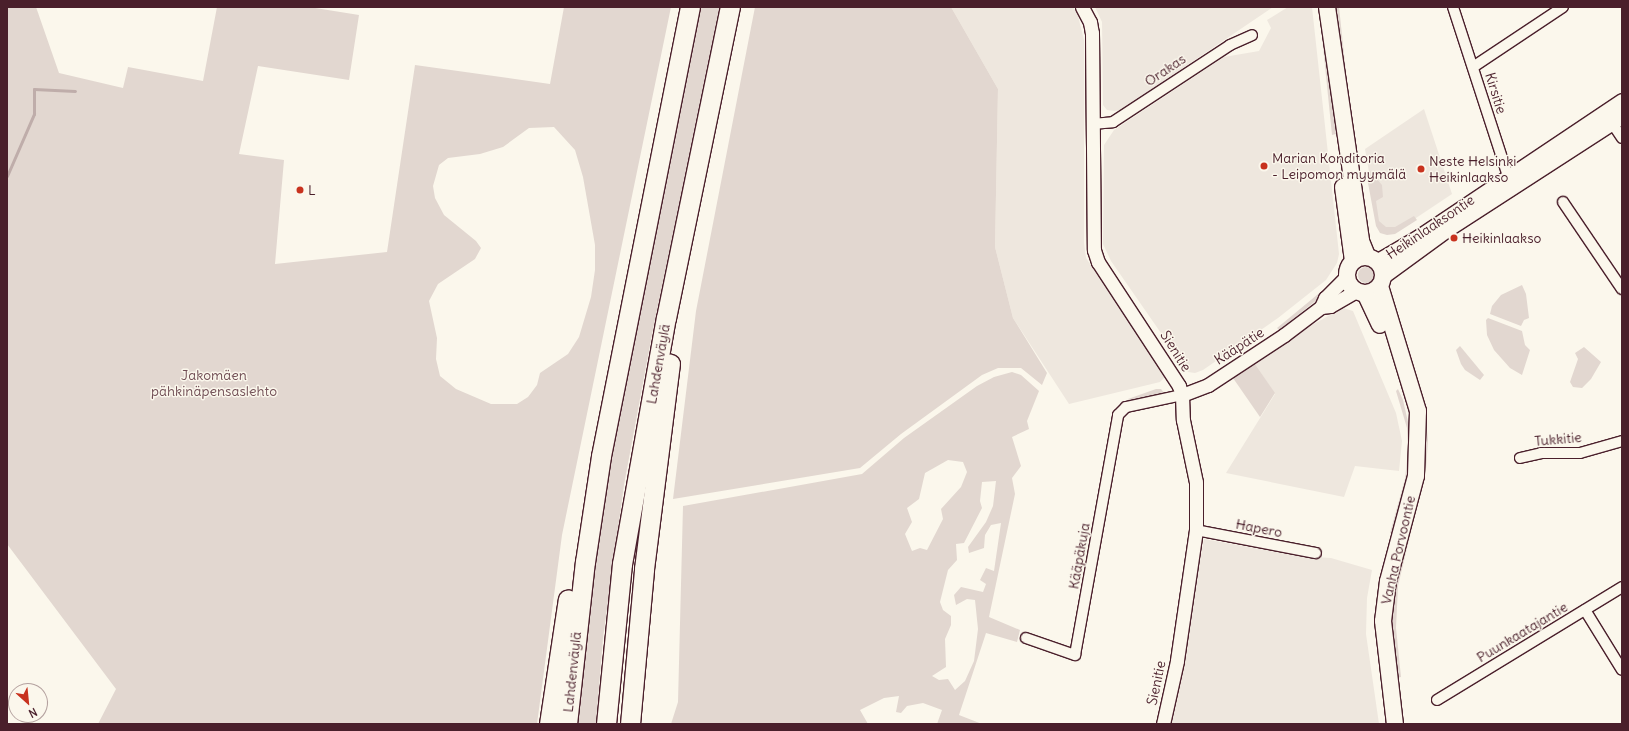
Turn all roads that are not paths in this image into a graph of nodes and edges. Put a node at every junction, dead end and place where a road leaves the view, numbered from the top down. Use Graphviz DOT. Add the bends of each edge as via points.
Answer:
graph roads {
  1 [pos="690,7"];
  2 [pos="730,7"];
  3 [pos="1082,7"];
  4 [pos="1327,7"];
  5 [pos="1453,7"];
  6 [pos="1562,7"];
  7 [pos="1252,35"];
  8 [pos="1473,67"];
  9 [pos="1618,113"];
  10 [pos="1092,124"];
  11 [pos="1622,138"];
  12 [pos="1510,182"];
  13 [pos="1564,202"];
  14 [pos="680,256"];
  15 [pos="1366,275"];
  16 [pos="1622,289"];
  17 [pos="1182,395"];
  18 [pos="1121,410"];
  19 [pos="1622,441"];
  20 [pos="601,456"];
  21 [pos="1520,458"];
  22 [pos="1196,530"];
  23 [pos="1316,553"];
  24 [pos="644,569"];
  25 [pos="1622,587"];
  26 [pos="1585,610"];
  27 [pos="1026,638"];
  28 [pos="1622,670"];
  29 [pos="1437,700"];
  30 [pos="549,724"];
  31 [pos="567,724"];
  32 [pos="606,724"];
  33 [pos="630,724"];
  34 [pos="641,724"];
  35 [pos="1162,724"];
  36 [pos="1395,724"];
  1 -- 20 [label="highway, Lahdenväylä"];
  2 -- 14 [label="highway, Lahdenväylä"];
  3 -- 10 [label="street, Sienitie" via="1090,22 1092,33"];
  4 -- 15 [label="main road, Vanha Porvoontie" via="1339,101 1338,122"];
  5 -- 8 [label="street, Kirsitie"];
  6 -- 8 [label="street"];
  7 -- 10 [label="street, Orakas" via="1230,45 1113,122"];
  8 -- 12 [label="street, Kirsitie"];
  9 -- 11 [label="street"];
  9 -- 12 [label="main road, Heikinlaaksontie"];
  10 -- 17 [label="street, Sienitie" via="1092,240 1098,262 1167,364"];
  12 -- 15 [label="main road, Heikinlaaksontie" via="1420,237"];
  13 -- 16 [label="street"];
  14 -- 24 [label="highway" via="675,321"];
  14 -- 32 [label="highway, Lahdenväylä" via="622,564"];
  15 -- 17 [label="street, Kääpätie" via="1325,298 1321,307 1284,335 1208,385"];
  15 -- 36 [label="main road, Vanha Porvoontie" via="1383,304 1412,386 1418,411 1416,476 1388,581 1383,621"];
  17 -- 18 [label="street, Kääpätie" via="1144,402"];
  17 -- 22 [label="street, Sienitie" via="1182,420 1196,482"];
  18 -- 27 [label="street, Kääpäkuja" via="1116,420 1075,655"];
  19 -- 21 [label="street, Tukkitie" via="1580,453 1541,453"];
  20 -- 30 [label="highway" via="576,549"];
  20 -- 31 [label="highway, Lahdenväylä" via="585,562"];
  22 -- 23 [label="street, Hapero"];
  22 -- 35 [label="street, Sienitie" via="1177,661"];
  24 -- 33 [label="highway"];
  24 -- 34 [label="highway"];
  25 -- 26 [label="street, Puunkaatajantie"];
  26 -- 28 [label="street"];
  26 -- 29 [label="street, Puunkaatajantie"];
}
